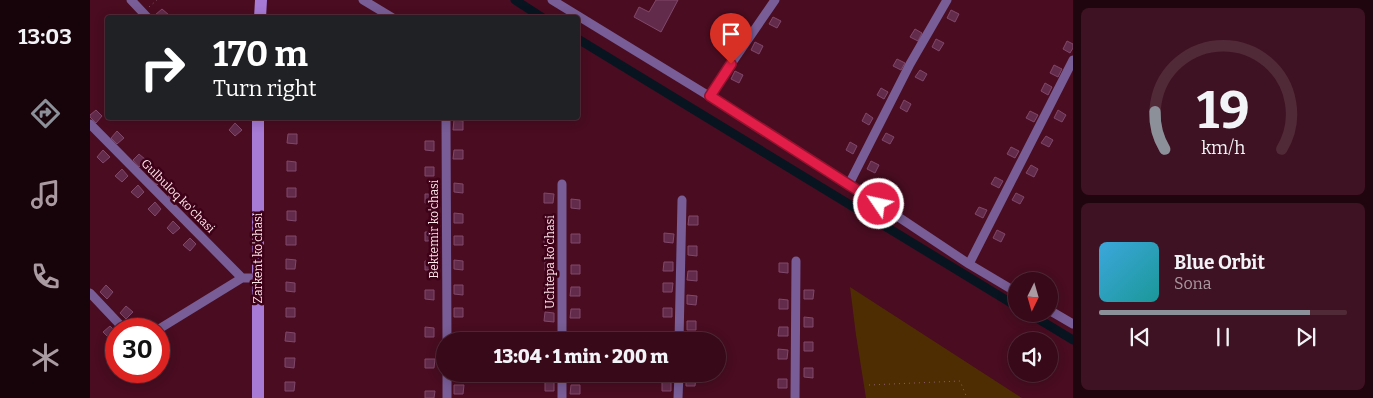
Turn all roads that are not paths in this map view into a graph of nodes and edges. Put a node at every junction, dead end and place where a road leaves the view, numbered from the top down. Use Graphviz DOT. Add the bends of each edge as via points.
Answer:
graph roads {
  1 [pos="131,0"];
  2 [pos="254,0"];
  3 [pos="261,0"];
  4 [pos="363,0"];
  5 [pos="552,0"];
  6 [pos="775,0"];
  7 [pos="947,0"];
  8 [pos="146,15"];
  9 [pos="254,15"];
  10 [pos="260,15"];
  11 [pos="388,15"];
  12 [pos="577,15"];
  13 [pos="580,17"];
  14 [pos="1073,60"];
  15 [pos="710,96"];
  16 [pos="253,120"];
  17 [pos="258,120"];
  18 [pos="446,120"];
  19 [pos="90,124"];
  20 [pos="562,184"];
  21 [pos="849,184"];
  22 [pos="682,200"];
  23 [pos="796,261"];
  24 [pos="969,264"];
  25 [pos="246,278"];
  26 [pos="1008,287"];
  27 [pos="90,293"];
  28 [pos="1058,315"];
  29 [pos="114,318"];
  30 [pos="170,323"];
  31 [pos="1073,324"];
  32 [pos="447,332"];
  33 [pos="562,332"];
  34 [pos="679,332"];
  35 [pos="447,382"];
  36 [pos="562,382"];
  37 [pos="679,382"];
  38 [pos="252,398"];
  39 [pos="258,398"];
  40 [pos="447,398"];
  41 [pos="562,398"];
  42 [pos="678,398"];
  43 [pos="795,398"];
  1 -- 8 [label="street"];
  2 -- 9 [label="main road"];
  3 -- 10 [label="main road"];
  4 -- 11 [label="street"];
  5 -- 12 [label="street"];
  6 -- 15 [label="street"];
  7 -- 21 [label="street" via="910,64"];
  13 -- 15 [label="street"];
  14 -- 24 [label="street"];
  15 -- 21 [label="street"];
  16 -- 25 [label="main road, Zarkent ko'chasi"];
  17 -- 39 [label="main road, Zarkent ko'chasi"];
  18 -- 32 [label="street, Bektemir ko'chasi"];
  19 -- 25 [label="street, Gulbuloq ko'chasi"];
  20 -- 33 [label="street, Uchtepa ko'chasi"];
  21 -- 24 [label="street"];
  22 -- 34 [label="street"];
  23 -- 43 [label="street"];
  24 -- 26 [label="street"];
  25 -- 30 [label="street"];
  25 -- 38 [label="main road, Zarkent ko'chasi"];
  27 -- 29 [label="street"];
  28 -- 31 [label="street"];
  35 -- 40 [label="street"];
  36 -- 41 [label="street"];
  37 -- 42 [label="street"];
}
